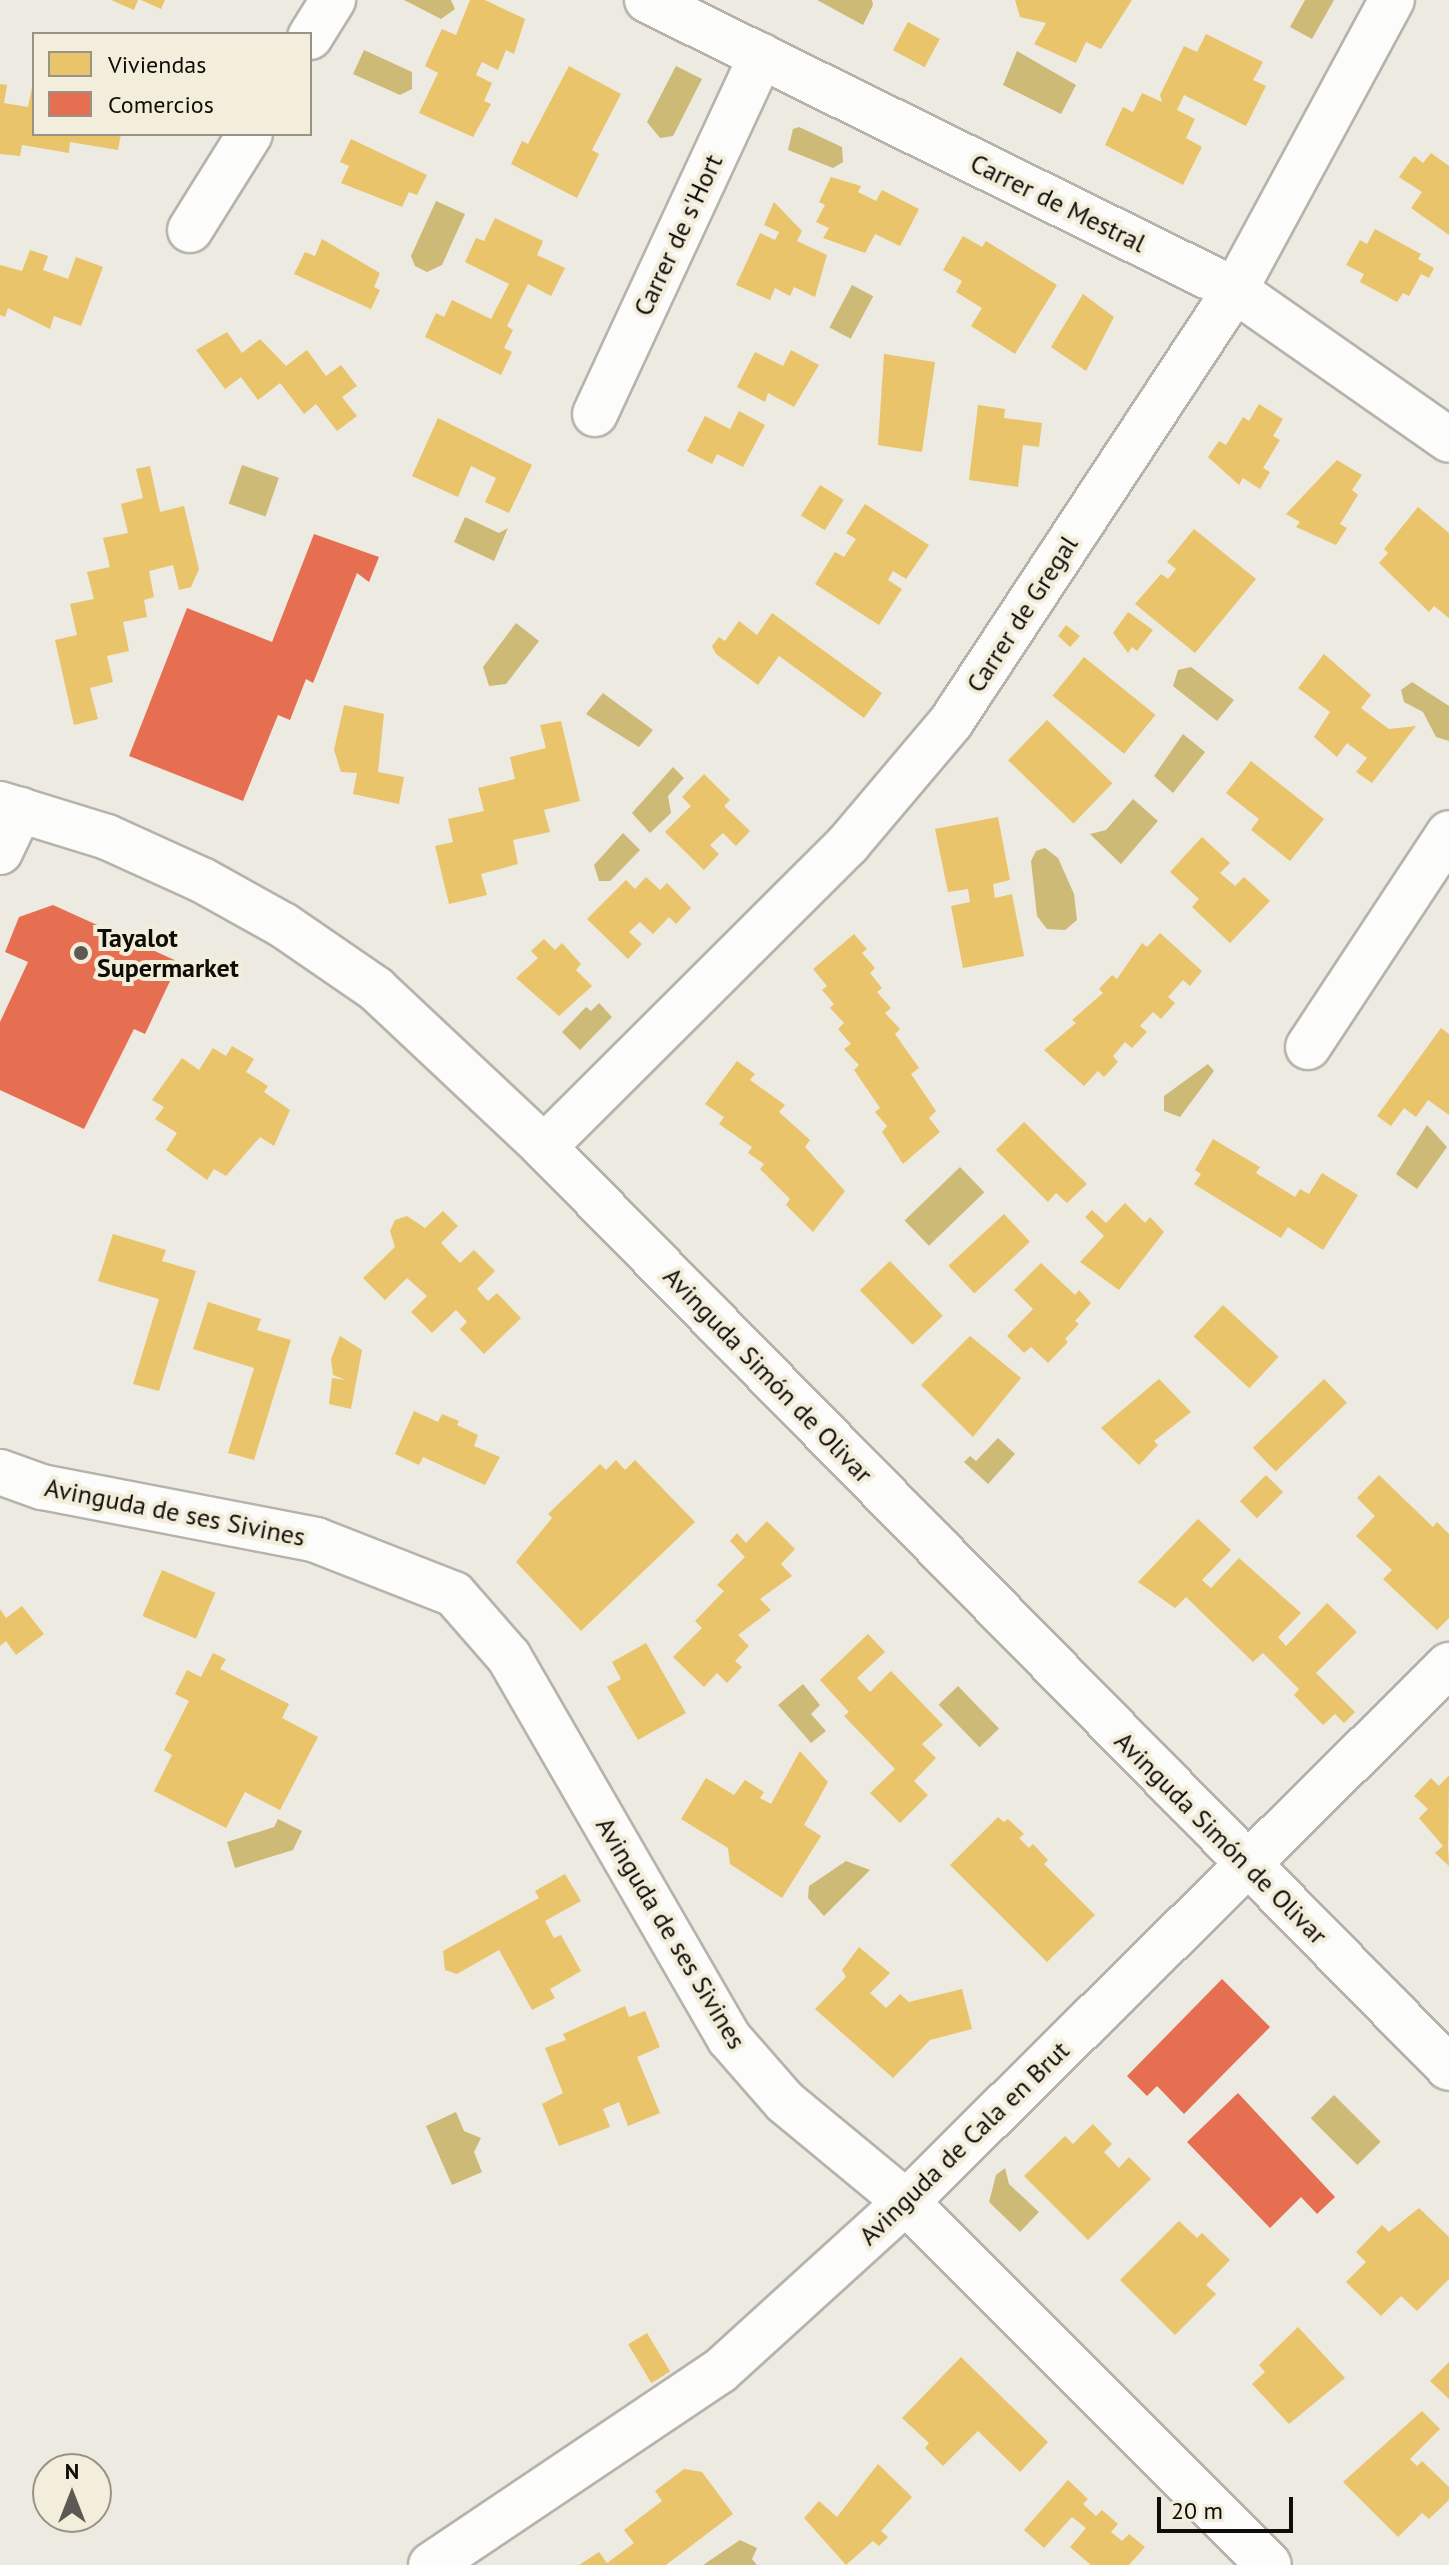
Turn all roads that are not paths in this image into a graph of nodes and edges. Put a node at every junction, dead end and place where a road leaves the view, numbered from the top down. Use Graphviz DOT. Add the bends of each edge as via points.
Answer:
graph roads {
  1 [pos="333,0"];
  2 [pos="647,0"];
  3 [pos="1392,0"];
  4 [pos="312,34"];
  5 [pos="761,56"];
  6 [pos="249,136"];
  7 [pos="190,230"];
  8 [pos="1235,290"];
  9 [pos="595,414"];
  10 [pos="1449,440"];
  11 [pos="10,807"];
  12 [pos="1449,833"];
  13 [pos="0,852"];
  14 [pos="1308,1047"];
  15 [pos="544,1147"];
  16 [pos="0,1472"];
  17 [pos="1449,1665"];
  18 [pos="1248,1865"];
  19 [pos="1449,2068"];
  20 [pos="906,2202"];
  21 [pos="431,2565"];
  22 [pos="1269,2565"];
  1 -- 4 [label="street"];
  2 -- 5 [label="street, Carrer de Mestral"];
  3 -- 8 [label="street, Carrer de Gregal"];
  5 -- 8 [label="street, Carrer de Mestral"];
  5 -- 9 [label="street, Carrer de s'Hort"];
  6 -- 7 [label="street"];
  8 -- 10 [label="street, Carrer de Mestral"];
  8 -- 15 [label="street, Carrer de Gregal" via="951,722 848,844"];
  11 -- 13 [label="street"];
  11 -- 15 [label="street, Avinguda Simón de Olivar" via="107,837 202,880 283,925 376,989"];
  12 -- 14 [label="street"];
  15 -- 18 [label="street, Avinguda Simón de Olivar"];
  16 -- 20 [label="street, Avinguda de ses Sivines" via="42,1487 316,1540 454,1594 509,1657 729,2038 785,2102"];
  17 -- 18 [label="street, Avinguda de Cala en Brut"];
  18 -- 19 [label="street, Avinguda Simón de Olivar"];
  18 -- 20 [label="street, Avinguda de Cala en Brut"];
  20 -- 21 [label="street, Avinguda de Cala en Brut" via="720,2371"];
  20 -- 22 [label="street, Avinguda de ses Sivines"];
}
